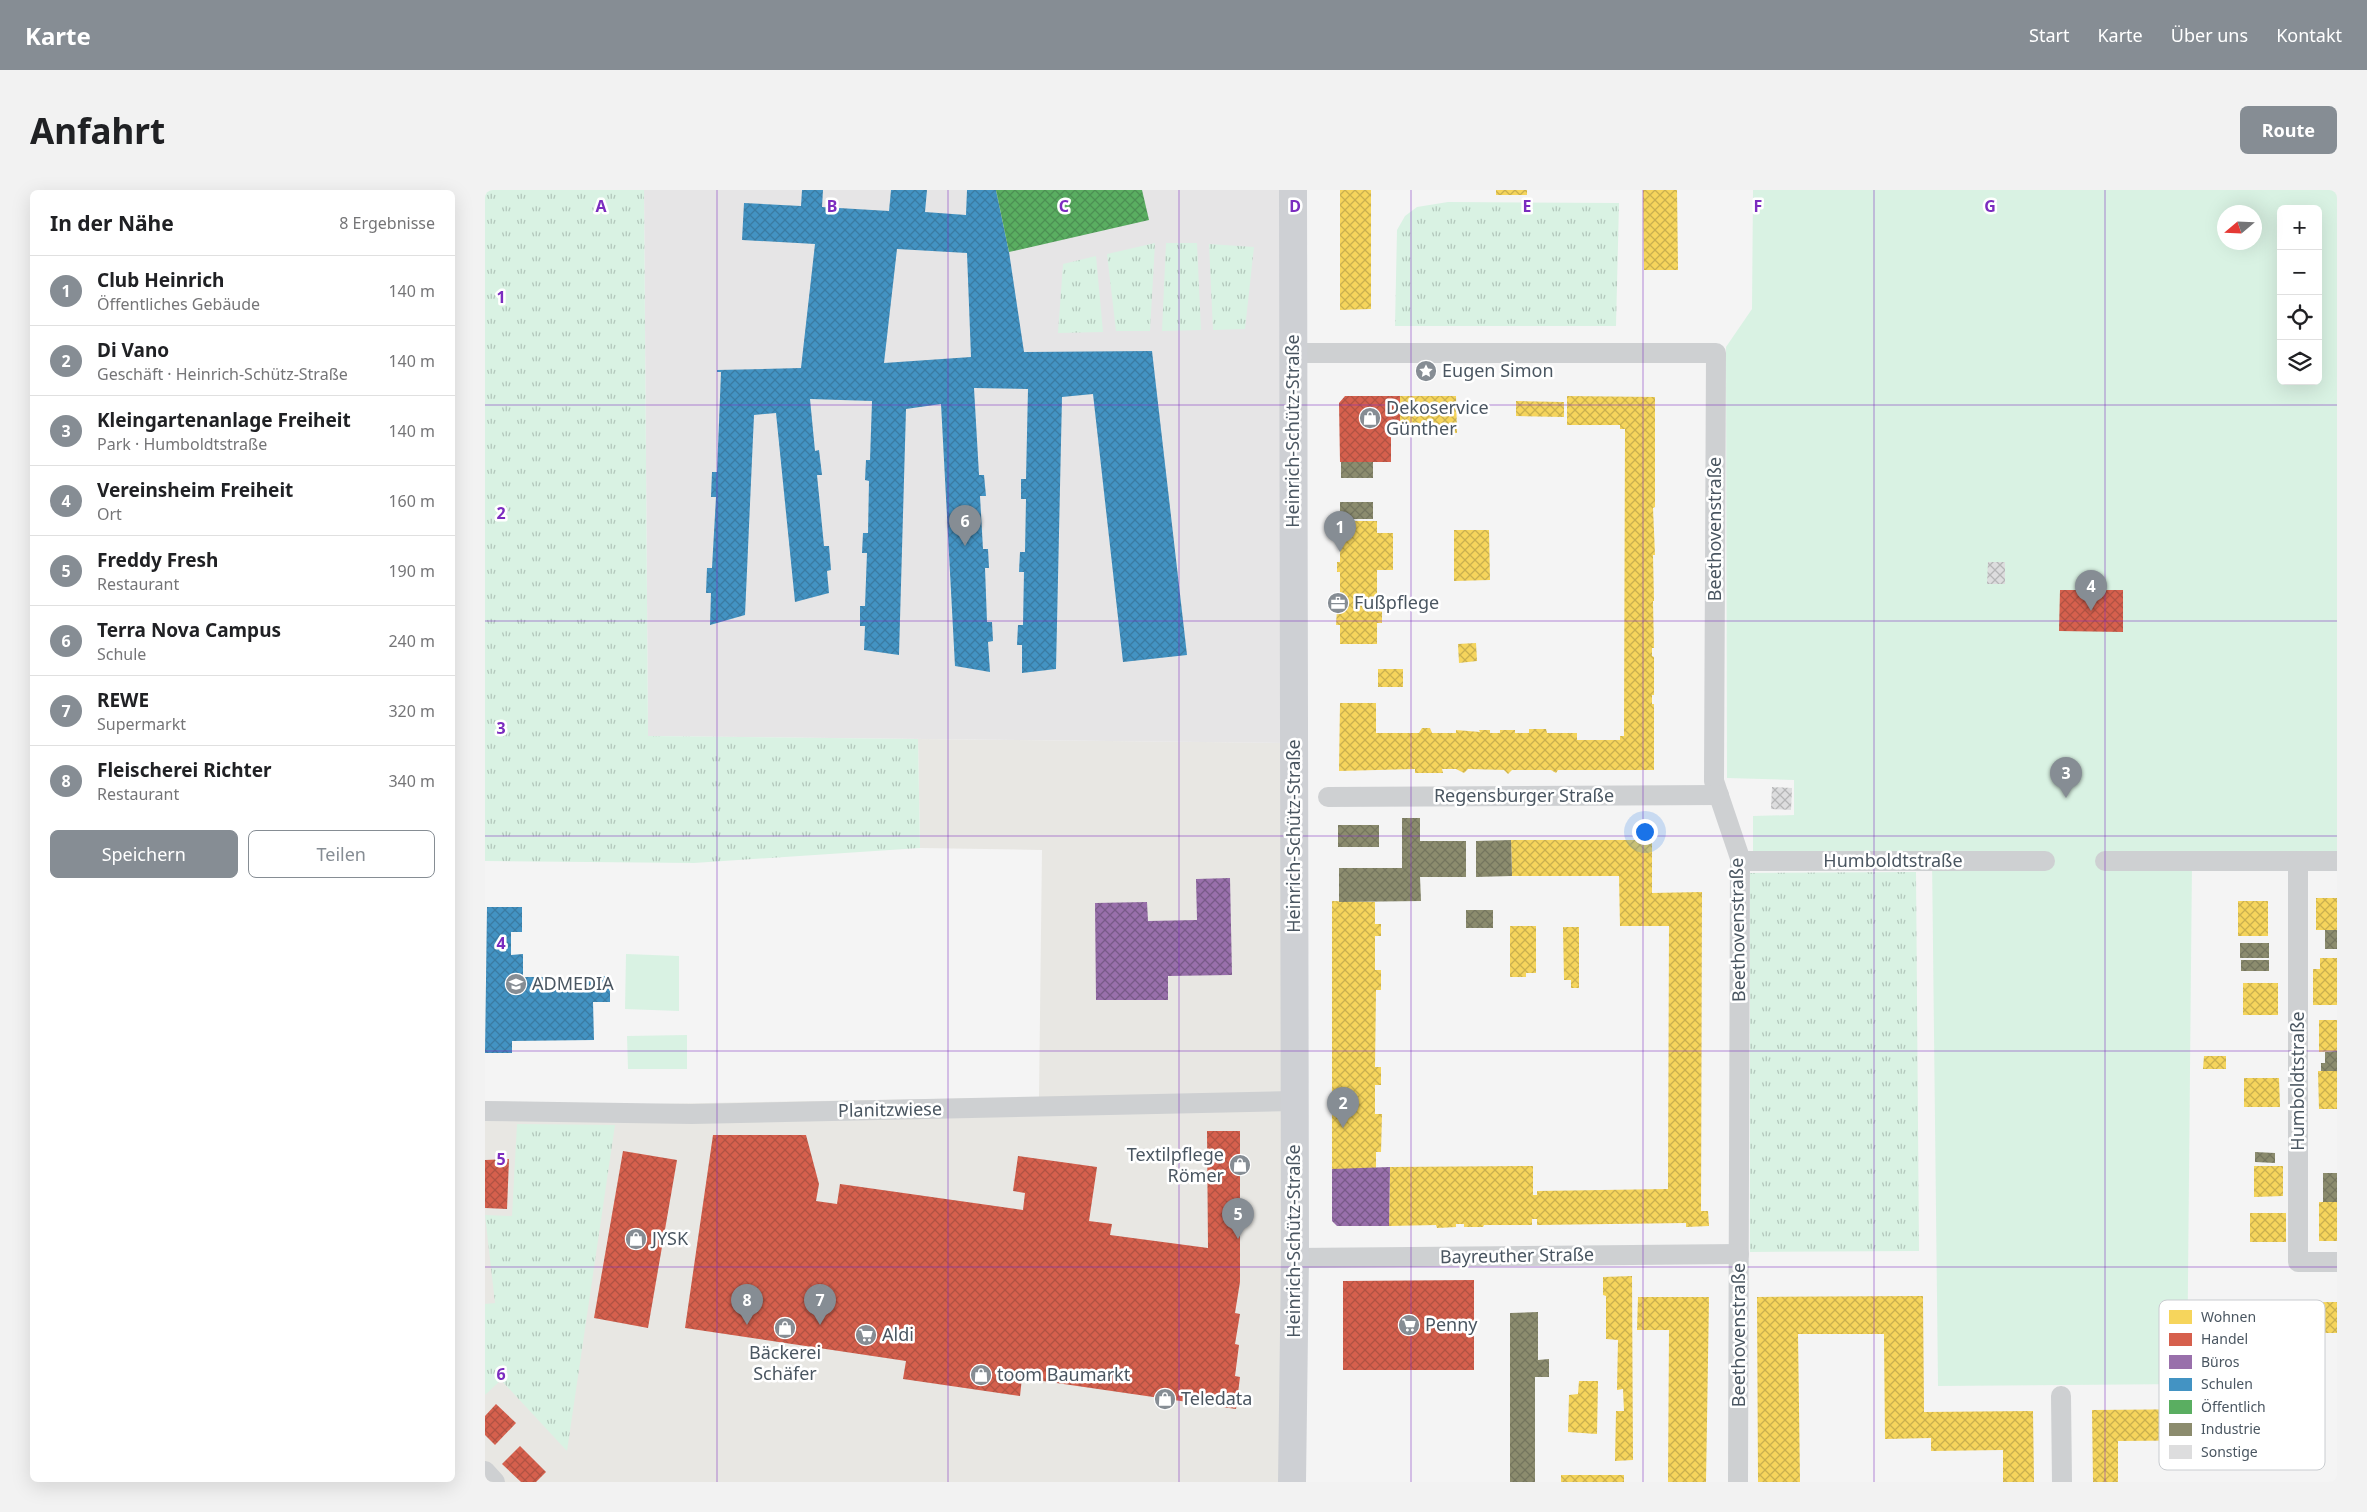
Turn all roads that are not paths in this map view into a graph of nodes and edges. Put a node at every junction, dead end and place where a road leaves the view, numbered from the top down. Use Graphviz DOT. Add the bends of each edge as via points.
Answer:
graph roads {
  1 [pos="1293,190"];
  2 [pos="1293,354"];
  3 [pos="1719,795"];
  4 [pos="1328,797"];
  5 [pos="1740,861"];
  6 [pos="2045,861"];
  7 [pos="2105,861"];
  8 [pos="2298,861"];
  9 [pos="2337,861"];
  10 [pos="1294,1101"];
  11 [pos="485,1111"];
  12 [pos="1739,1254"];
  13 [pos="1295,1258"];
  14 [pos="2337,1262"];
  15 [pos="2061,1396"];
  16 [pos="485,1470"];
  17 [pos="495,1482"];
  18 [pos="1292,1482"];
  19 [pos="1739,1482"];
  20 [pos="2062,1482"];
  1 -- 2 [label="main road, Heinrich-Schütz-Straße"];
  2 -- 3 [label="street, Beethovenstraße" via="1716,353 1714,781"];
  2 -- 10 [label="main road, Heinrich-Schütz-Straße"];
  3 -- 4 [label="street, Regensburger Straße"];
  3 -- 5 [label="street, Beethovenstraße"];
  5 -- 6 [label="street, Humboldtstraße"];
  5 -- 12 [label="street, Beethovenstraße"];
  7 -- 8 [label="street"];
  8 -- 9 [label="street"];
  8 -- 14 [label="street, Humboldtstraße" via="2298,1262"];
  10 -- 11 [label="street, Planitzwiese" via="693,1114"];
  10 -- 13 [label="main road, Heinrich-Schütz-Straße"];
  12 -- 13 [label="street, Bayreuther Straße"];
  12 -- 19 [label="street, Beethovenstraße"];
  13 -- 18 [label="main road, Heinrich-Schütz-Straße"];
  15 -- 20 [label="street"];
  16 -- 17 [label="street"];
}
